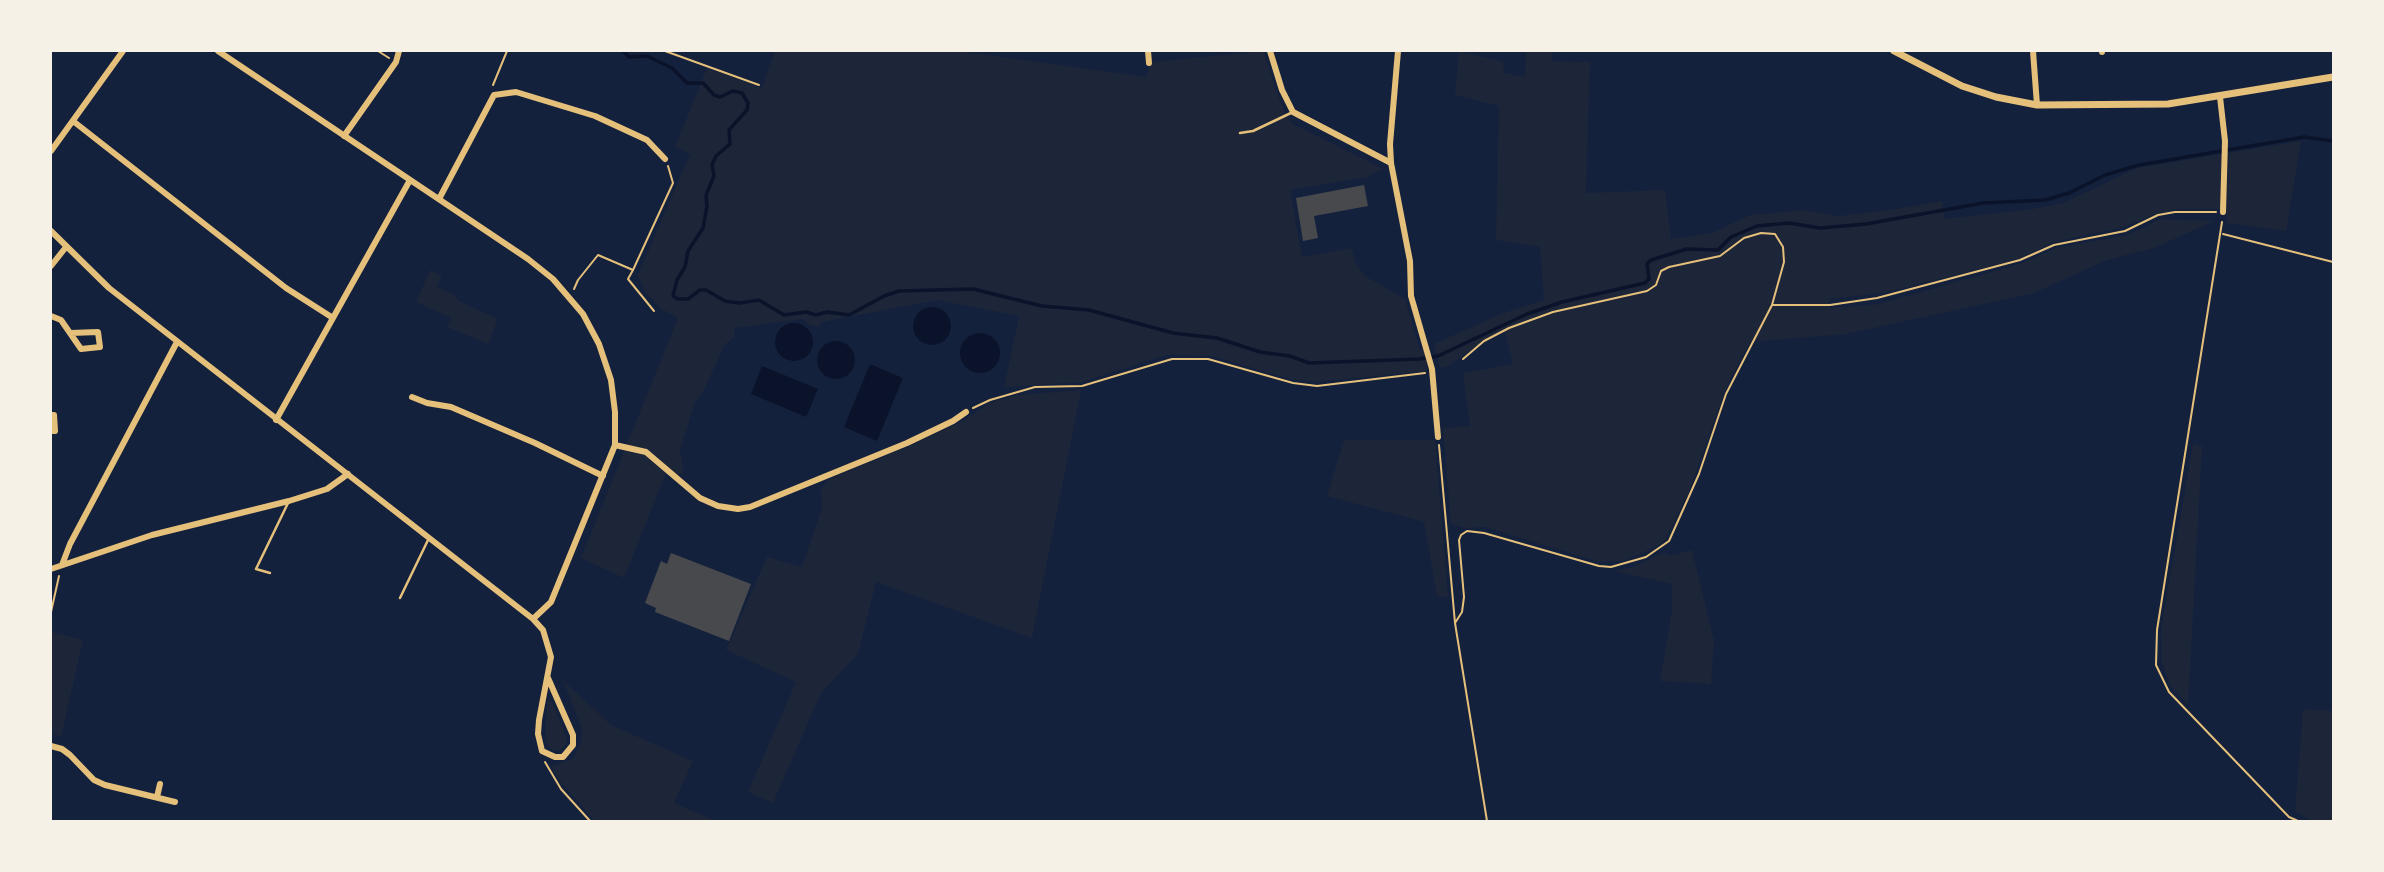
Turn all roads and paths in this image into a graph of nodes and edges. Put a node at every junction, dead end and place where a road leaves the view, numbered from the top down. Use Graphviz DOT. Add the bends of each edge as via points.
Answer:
graph roads {
  1 [pos="122,51"];
  2 [pos="218,51"];
  3 [pos="378,51"];
  4 [pos="399,51"];
  5 [pos="507,51"];
  6 [pos="665,51"];
  7 [pos="1148,51"];
  8 [pos="1270,51"];
  9 [pos="1398,51"];
  10 [pos="1894,51"];
  11 [pos="2033,51"];
  12 [pos="396,62"];
  13 [pos="1149,63"];
  14 [pos="2333,77"];
  15 [pos="759,85"];
  16 [pos="494,95"];
  17 [pos="2220,97"];
  18 [pos="2037,105"];
  19 [pos="1293,113"];
  20 [pos="73,121"];
  21 [pos="1240,133"];
  22 [pos="344,136"];
  23 [pos="51,151"];
  24 [pos="665,159"];
  25 [pos="1391,163"];
  26 [pos="410,180"];
  27 [pos="439,199"];
  28 [pos="2223,212"];
  29 [pos="51,231"];
  30 [pos="2222,234"];
  31 [pos="66,247"];
  32 [pos="2333,262"];
  33 [pos="51,266"];
  34 [pos="633,270"];
  35 [pos="568,294"];
  36 [pos="1772,305"];
  37 [pos="654,311"];
  38 [pos="51,316"];
  39 [pos="333,318"];
  40 [pos="71,333"];
  41 [pos="177,342"];
  42 [pos="1463,359"];
  43 [pos="1432,371"];
  44 [pos="412,397"];
  45 [pos="966,412"];
  46 [pos="51,415"];
  47 [pos="276,420"];
  48 [pos="51,431"];
  49 [pos="1438,437"];
  50 [pos="615,445"];
  51 [pos="348,474"];
  52 [pos="603,476"];
  53 [pos="289,501"];
  54 [pos="429,538"];
  55 [pos="62,565"];
  56 [pos="51,569"];
  57 [pos="270,573"];
  58 [pos="400,598"];
  59 [pos="51,612"];
  60 [pos="533,619"];
  61 [pos="1455,623"];
  62 [pos="548,678"];
  63 [pos="51,746"];
  64 [pos="542,751"];
  65 [pos="160,784"];
  66 [pos="156,797"];
  67 [pos="175,802"];
  68 [pos="590,821"];
  69 [pos="1487,821"];
  70 [pos="2298,821"];
  1 -- 20 [label="street"];
  2 -- 22 [label="street"];
  3 -- 12 [label="path"];
  4 -- 12 [label="street"];
  5 -- 16 [label="path" via="493,84"];
  6 -- 15 [label="path"];
  7 -- 13 [label="street"];
  8 -- 19 [label="street"];
  9 -- 25 [label="street"];
  10 -- 18 [label="street" via="1962,86"];
  11 -- 18 [label="street"];
  12 -- 22 [label="street"];
  14 -- 17 [label="street"];
  16 -- 24 [label="street" via="516,92 595,116 647,140"];
  16 -- 27 [label="street"];
  17 -- 18 [label="street" via="2168,104"];
  17 -- 28 [label="street" via="2225,141"];
  19 -- 21 [label="lane"];
  19 -- 25 [label="street"];
  20 -- 23 [label="street"];
  20 -- 39 [label="street" via="286,288"];
  22 -- 26 [label="street"];
  24 -- 34 [label="path" via="673,183"];
  25 -- 43 [label="street" via="1411,296"];
  26 -- 27 [label="street"];
  26 -- 39 [label="street"];
  27 -- 35 [label="street" via="528,259"];
  28 -- 30 [label="path"];
  28 -- 36 [label="path" via="2158,215 2125,231 2054,245 2020,260 1877,298 1830,305"];
  29 -- 31 [label="street"];
  30 -- 32 [label="path"];
  30 -- 70 [label="path" via="2157,630 2156,664 2169,692 2289,817"];
  31 -- 33 [label="street"];
  31 -- 41 [label="street"];
  34 -- 35 [label="path" via="598,255"];
  34 -- 37 [label="path" via="628,279"];
  35 -- 50 [label="street" via="599,344 611,380"];
  36 -- 42 [label="path" via="1784,262 1783,247 1775,234 1761,233 1744,238 1720,256 1661,271 1656,285 1647,291 1553,312 1509,328"];
  36 -- 61 [label="path" via="1727,394 1669,541 1646,557 1611,567 1467,531 1459,540 1464,597"];
  38 -- 40 [label="street"];
  39 -- 47 [label="street"];
  40 -- 40 [label="street" via="81,349 100,347 98,331"];
  41 -- 47 [label="street"];
  41 -- 55 [label="street"];
  43 -- 45 [label="path" via="1317,386 1208,359 1172,359 1082,386 1035,387"];
  43 -- 49 [label="street"];
  44 -- 52 [label="street" via="451,407"];
  45 -- 50 [label="street" via="906,443 738,509 701,498 646,452"];
  46 -- 48 [label="street" via="55,431"];
  47 -- 51 [label="street"];
  49 -- 61 [label="path"];
  50 -- 52 [label="street"];
  51 -- 53 [label="street" via="327,489"];
  51 -- 54 [label="street"];
  52 -- 60 [label="street" via="551,602"];
  53 -- 55 [label="street" via="152,535"];
  53 -- 57 [label="lane" via="257,569"];
  54 -- 58 [label="lane"];
  54 -- 60 [label="street"];
  55 -- 56 [label="street"];
  55 -- 59 [label="path"];
  60 -- 62 [label="street" via="548,645"];
  61 -- 69 [label="path"];
  62 -- 64 [label="street" via="539,720"];
  62 -- 64 [label="street" via="573,745 563,757"];
  63 -- 66 [label="street" via="70,755 94,780"];
  64 -- 68 [label="path" via="561,789"];
  65 -- 66 [label="street"];
  66 -- 67 [label="street"];
}
